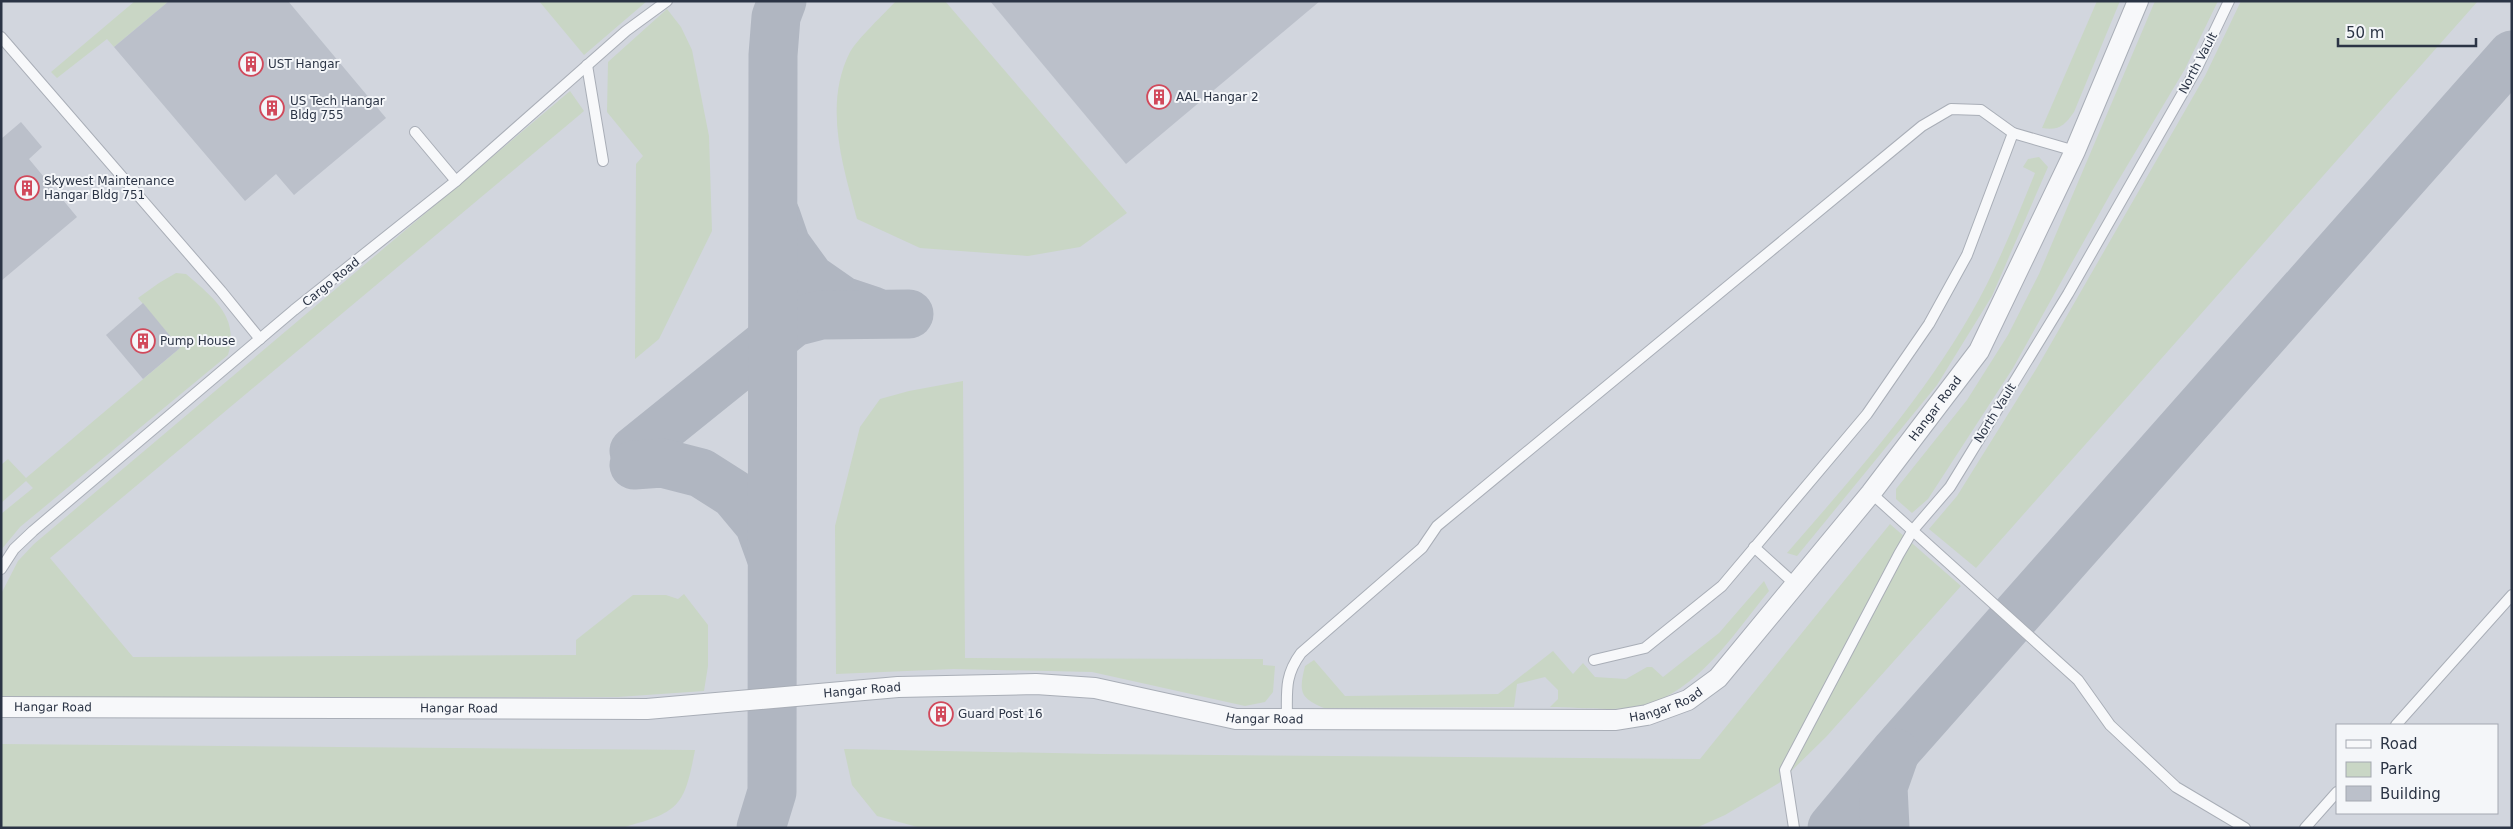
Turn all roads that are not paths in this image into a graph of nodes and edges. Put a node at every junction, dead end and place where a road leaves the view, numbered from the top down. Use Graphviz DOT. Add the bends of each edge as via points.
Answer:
graph roads {
  1 [pos="666,1"];
  2 [pos="2138,1"];
  3 [pos="2229,1"];
  4 [pos="1,37"];
  5 [pos="587,65"];
  6 [pos="415,132"];
  7 [pos="2012,133"];
  8 [pos="2075,151"];
  9 [pos="604,161"];
  10 [pos="456,182"];
  11 [pos="260,339"];
  12 [pos="1871,493"];
  13 [pos="1913,530"];
  14 [pos="1754,547"];
  15 [pos="1,569"];
  16 [pos="1796,585"];
  17 [pos="2512,595"];
  18 [pos="1594,660"];
  19 [pos="1,707"];
  20 [pos="1286,720"];
  21 [pos="2397,724"];
  22 [pos="2336,793"];
  23 [pos="1794,828"];
  24 [pos="2246,828"];
  25 [pos="2306,828"];
  1 -- 5 [label="lane, Cargo Road" via="626,30"];
  2 -- 8 [label="street, Hangar Road"];
  3 -- 13 [label="lane, North Vault" via="2197,68 2068,294 1950,487"];
  4 -- 11 [label="lane"];
  5 -- 9 [label="lane"];
  5 -- 10 [label="lane, Cargo Road"];
  6 -- 10 [label="lane"];
  7 -- 8 [label="lane"];
  7 -- 14 [label="lane" via="1967,255 1930,324 1867,414"];
  7 -- 20 [label="lane" via="1982,110 1951,109 1922,126 1437,526 1422,548 1301,652 1290,667 1286,682"];
  8 -- 12 [label="street, Hangar Road" via="1979,351"];
  10 -- 11 [label="lane, Cargo Road"];
  11 -- 15 [label="lane, Cargo Road" via="32,530"];
  12 -- 13 [label="lane"];
  12 -- 16 [label="street, Hangar Road"];
  13 -- 23 [label="lane, North Vault" via="1785,770"];
  13 -- 24 [label="lane" via="2078,680 2110,725 2176,787"];
  14 -- 16 [label="lane"];
  14 -- 18 [label="lane" via="1722,586 1645,648"];
  16 -- 20 [label="street, Hangar Road" via="1718,678 1688,700 1647,715 1616,720"];
  17 -- 21 [label="lane"];
  19 -- 20 [label="street, Hangar Road" via="648,710 898,687 1036,684 1095,688 1236,719"];
  22 -- 25 [label="lane"];
}
